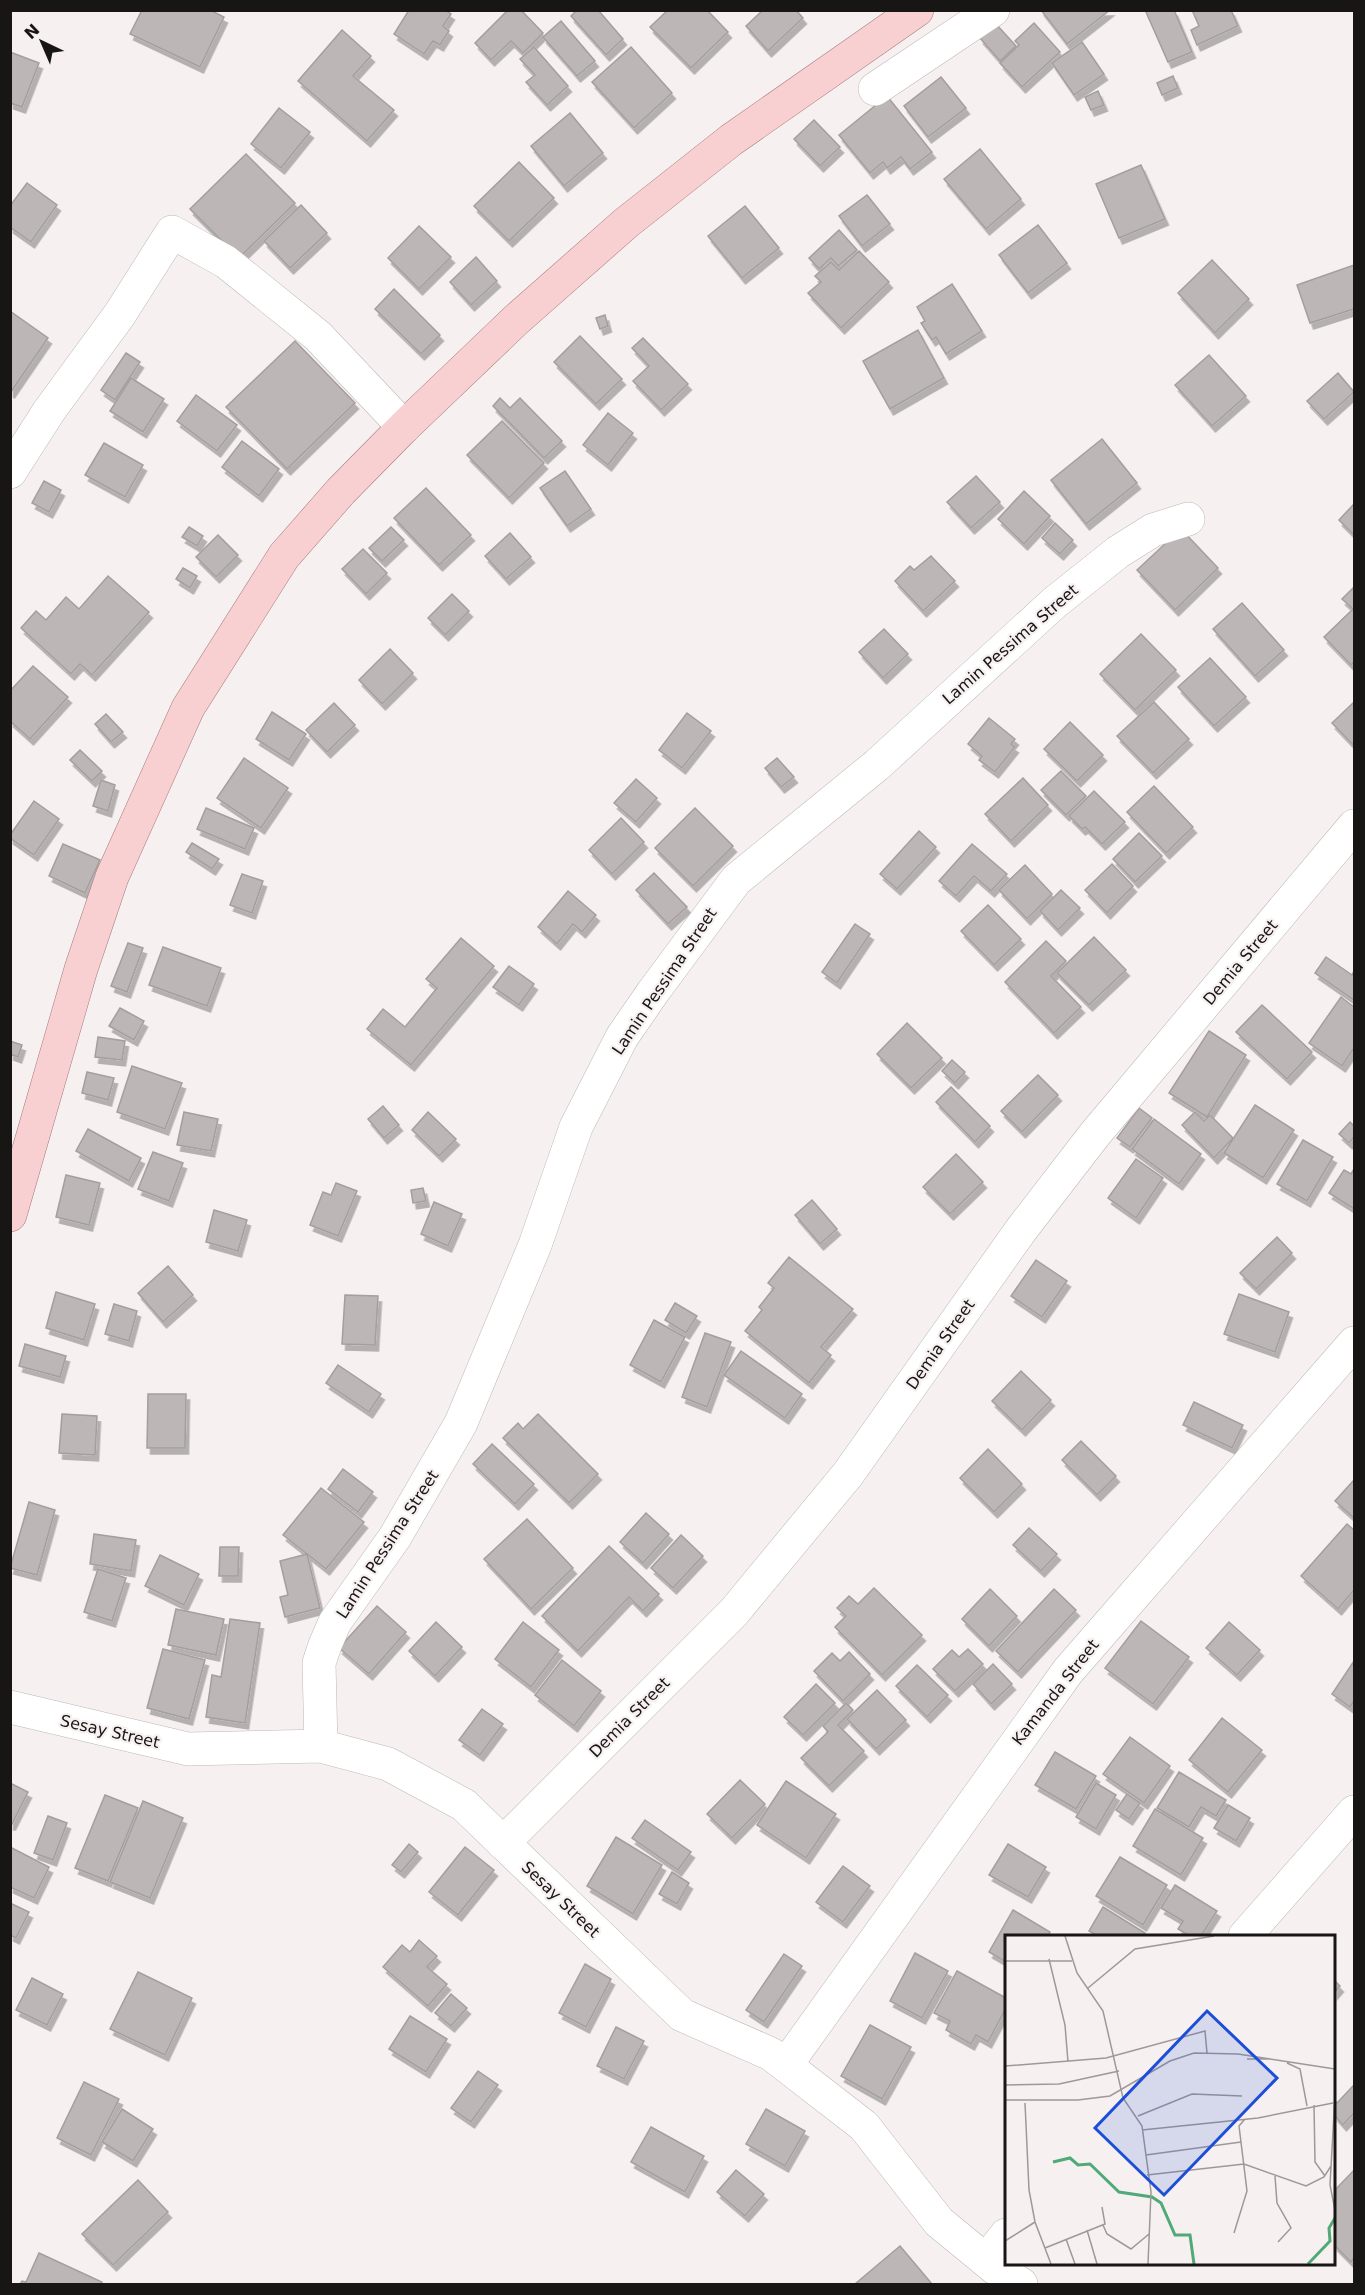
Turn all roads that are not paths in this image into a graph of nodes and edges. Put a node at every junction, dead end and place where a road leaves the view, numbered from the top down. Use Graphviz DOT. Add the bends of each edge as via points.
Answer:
graph roads {
  1 [pos="917,10"];
  2 [pos="993,10"];
  3 [pos="874,89"];
  4 [pos="404,428"];
  5 [pos="10,472"];
  6 [pos="1188,519"];
  7 [pos="1354,826"];
  8 [pos="10,1215"];
  9 [pos="1354,1343"];
  10 [pos="10,1707"];
  11 [pos="321,1746"];
  12 [pos="1354,1812"];
  13 [pos="503,1843"];
  14 [pos="1246,1935"];
  15 [pos="786,2066"];
  16 [pos="1005,2236"];
  17 [pos="986,2260"];
  18 [pos="1021,2284"];
  1 -- 4 [label="main road" via="731,140 626,223 517,319"];
  2 -- 3 [label="street"];
  4 -- 5 [label="street" via="318,336 226,261 172,232"];
  4 -- 8 [label="main road" via="284,556 188,708 112,877 81,969"];
  6 -- 11 [label="street, Lamin Pessima Street" via="1153,530 1118,552 1054,603 877,765 736,880 665,975 622,1037 576,1127 535,1245 461,1423 401,1527 335,1623 325,1645 319,1663"];
  7 -- 13 [label="street, Demia Street" via="1095,1134 1020,1230 848,1474 734,1612"];
  9 -- 15 [label="street, Kamanda Street" via="1068,1671"];
  10 -- 11 [label="street, Sesay Street" via="188,1749"];
  11 -- 13 [label="street, Sesay Street" via="398,1770 464,1805"];
  12 -- 14 [label="street"];
  13 -- 15 [label="street, Sesay Street" via="682,2015 771,2054"];
  15 -- 17 [label="street, Sesay Street" via="864,2126 939,2222"];
  16 -- 17 [label="street"];
  17 -- 18 [label="street, Sesay Street"];
}
